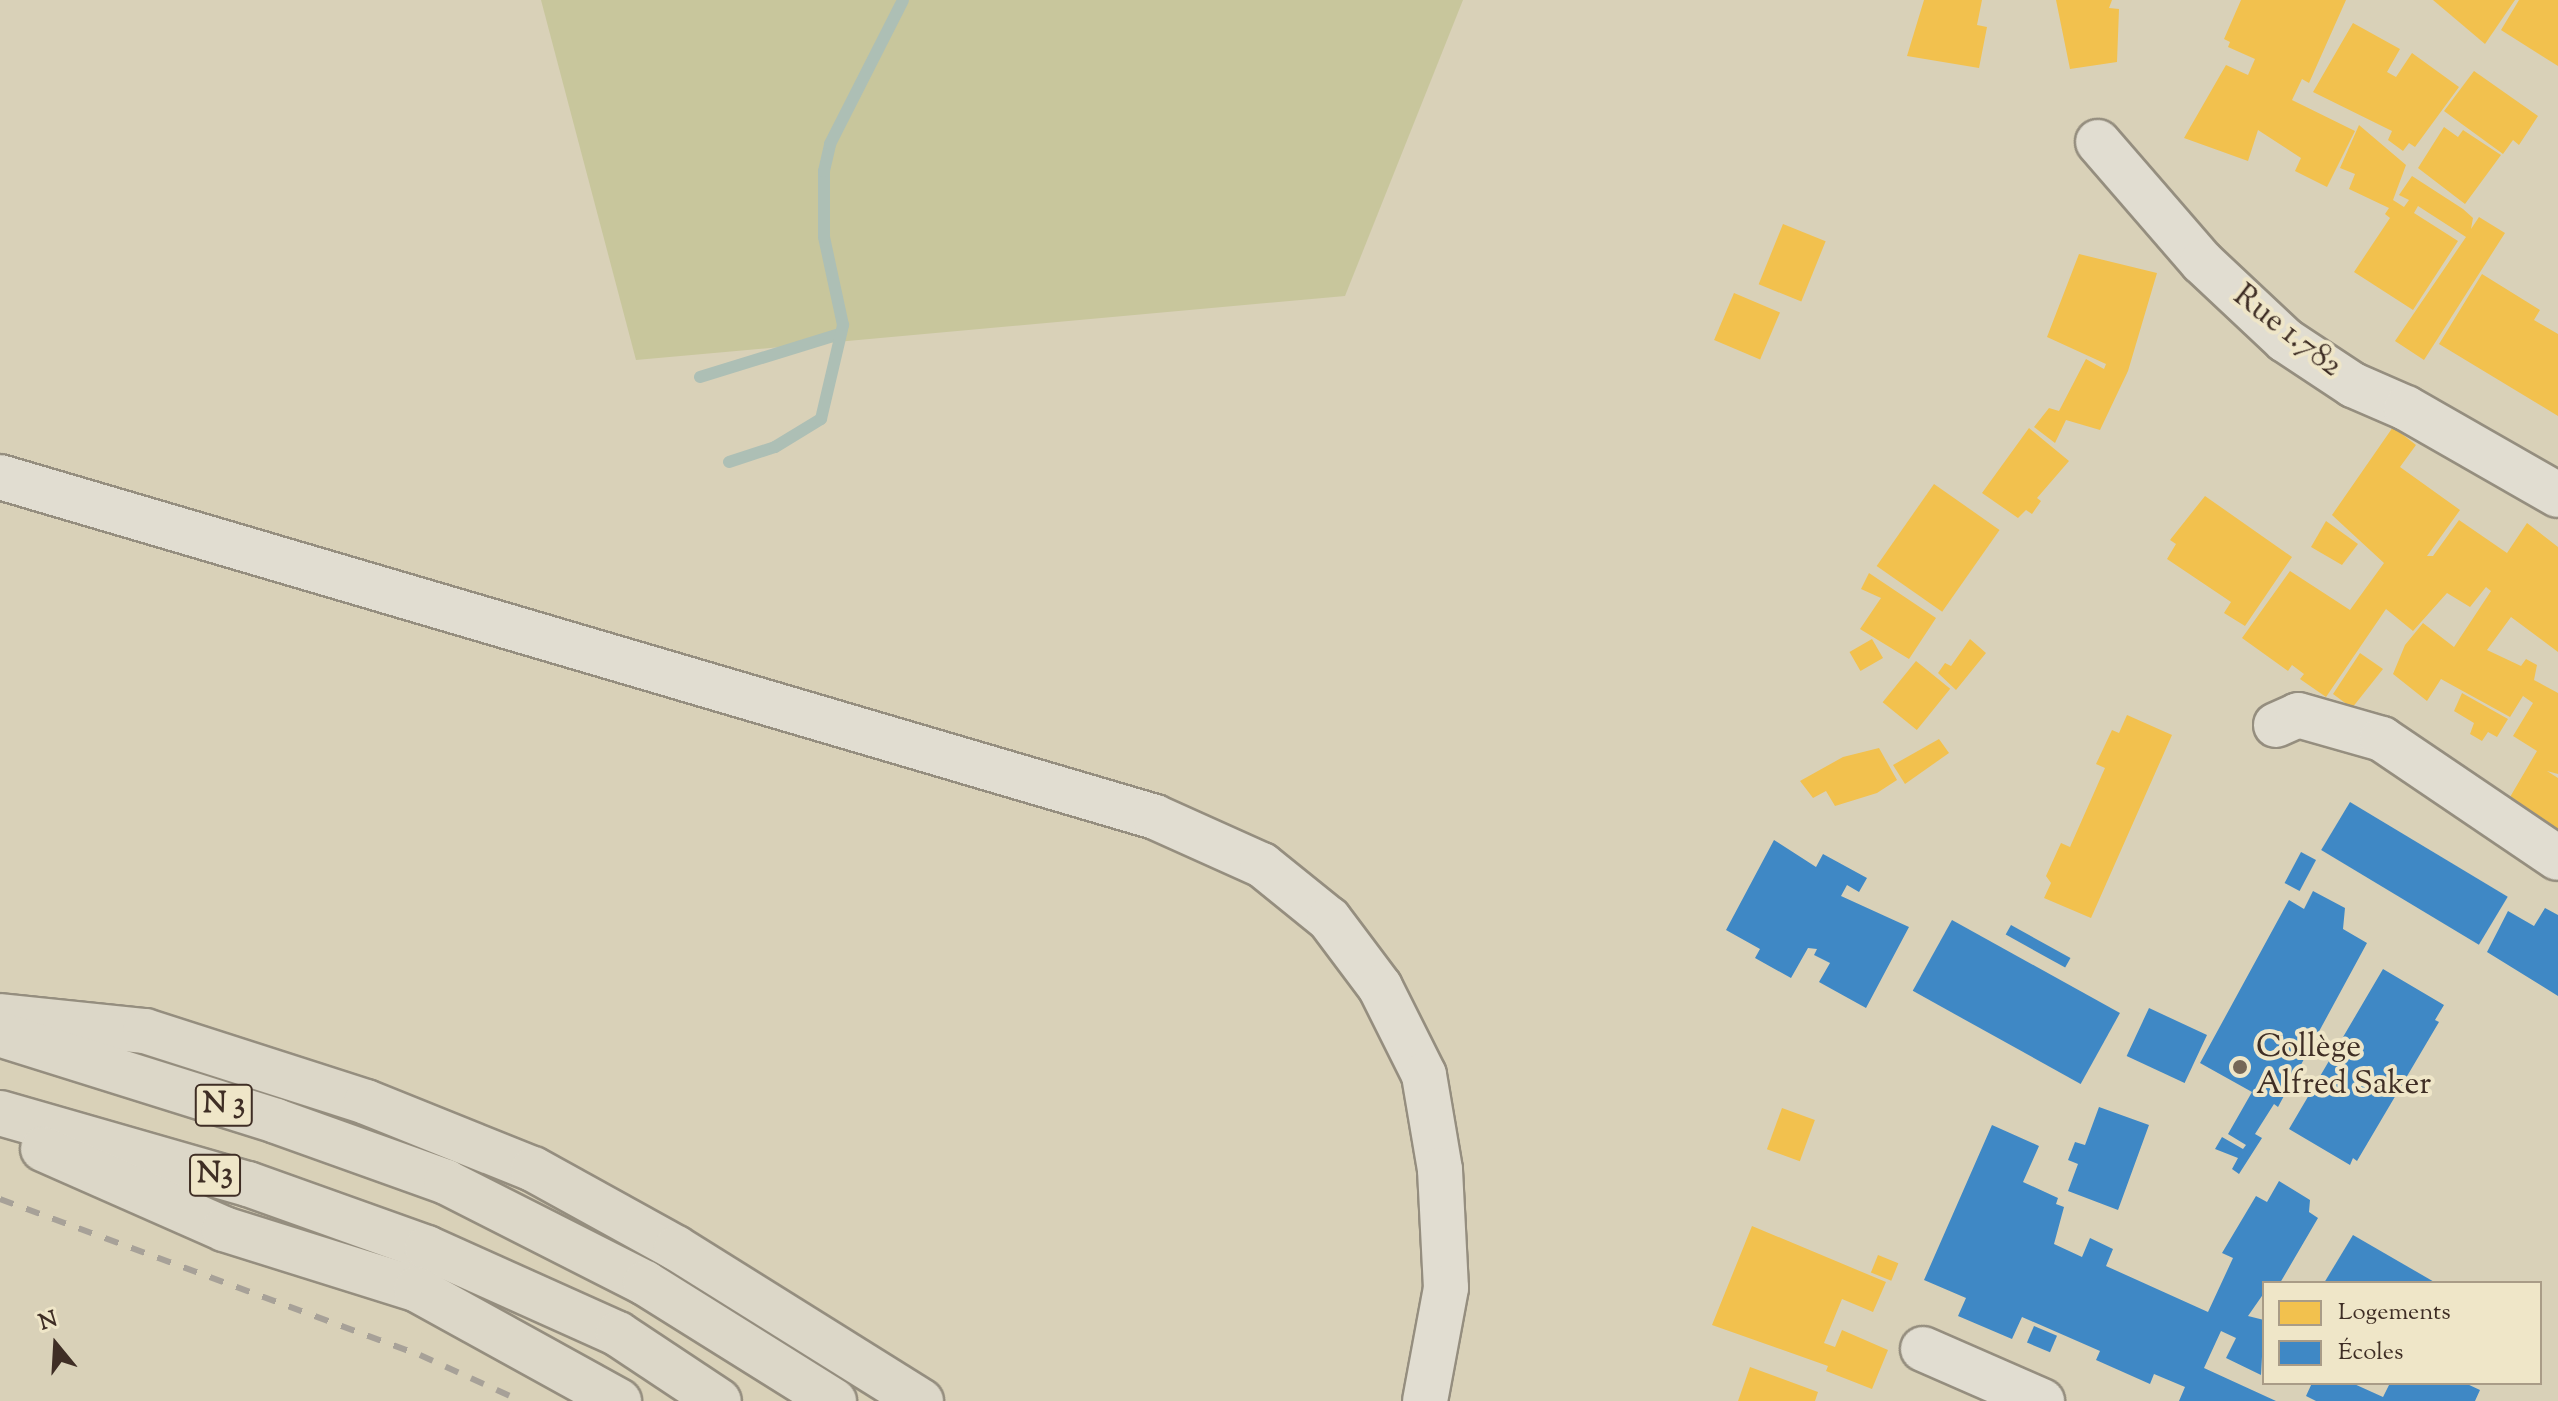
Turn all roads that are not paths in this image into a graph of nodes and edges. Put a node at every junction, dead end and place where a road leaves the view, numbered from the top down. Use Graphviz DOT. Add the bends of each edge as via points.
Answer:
graph roads {
  1 [pos="2098,142"];
  2 [pos="0,477"];
  3 [pos="2558,495"];
  4 [pos="2276,725"];
  5 [pos="2558,858"];
  6 [pos="0,1016"];
  7 [pos="0,1035"];
  8 [pos="0,1113"];
  9 [pos="0,1131"];
  10 [pos="1923,1349"];
  11 [pos="619,1401"];
  12 [pos="719,1401"];
  13 [pos="834,1401"];
  14 [pos="921,1401"];
  15 [pos="1425,1401"];
  16 [pos="2042,1401"];
  1 -- 3 [label="street, Rue 1.782" via="2202,262 2285,340 2353,385 2406,408"];
  2 -- 15 [label="street" via="1155,817 1262,865 1329,919 1380,987 1424,1075 1440,1170 1446,1288"];
  4 -- 5 [label="street" via="2298,715 2382,739"];
  6 -- 14 [label="highway" via="145,1031 366,1102 533,1169 676,1248"];
  7 -- 13 [label="highway, N 3" via="276,1121 446,1182 645,1283"];
  8 -- 12 [label="highway, N3" via="248,1184 427,1248 618,1334"];
  9 -- 11 [label="highway" via="224,1229 416,1289"];
  10 -- 16 [label="street"];
}
